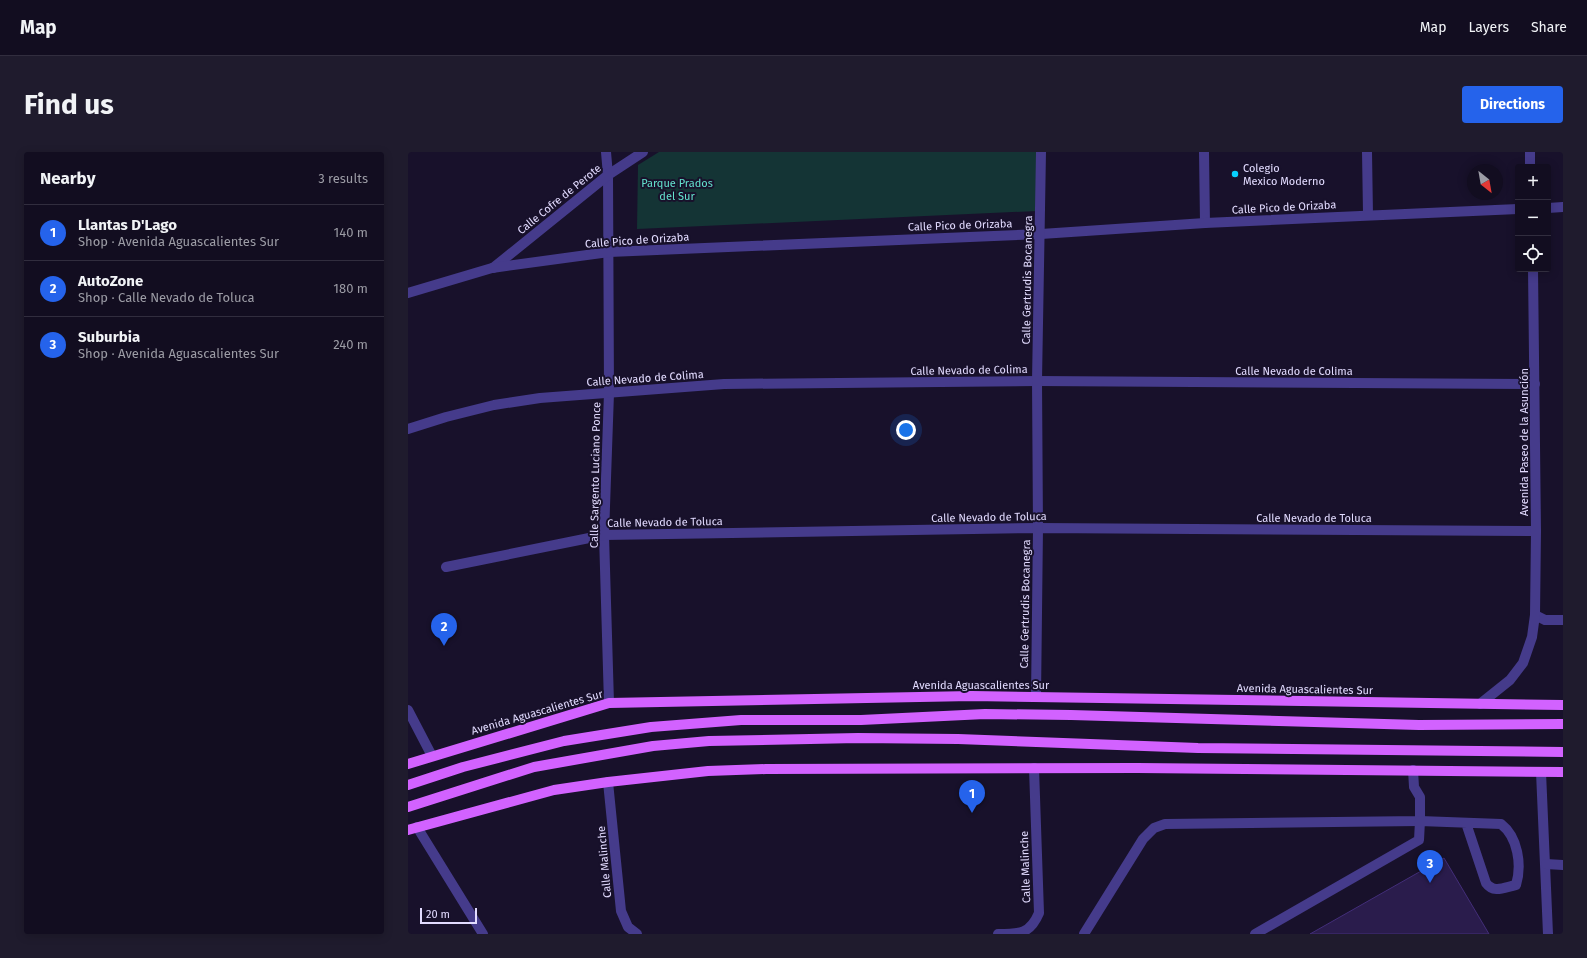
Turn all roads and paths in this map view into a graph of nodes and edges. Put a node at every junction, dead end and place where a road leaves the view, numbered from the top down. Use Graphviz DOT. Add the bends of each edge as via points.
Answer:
graph roads {
  1 [pos="606,152"];
  2 [pos="643,152"];
  3 [pos="1041,152"];
  4 [pos="1204,152"];
  5 [pos="1367,152"];
  6 [pos="1530,152"];
  7 [pos="1530,164"];
  8 [pos="608,175"];
  9 [pos="1515,208"];
  10 [pos="1551,208"];
  11 [pos="1563,208"];
  12 [pos="1368,214"];
  13 [pos="1205,223"];
  14 [pos="1041,234"];
  15 [pos="609,252"];
  16 [pos="492,268"];
  17 [pos="1532,272"];
  18 [pos="408,293"];
  19 [pos="1037,381"];
  20 [pos="1535,384"];
  21 [pos="609,393"];
  22 [pos="408,429"];
  23 [pos="1038,528"];
  24 [pos="1536,531"];
  25 [pos="604,535"];
  26 [pos="446,567"];
  27 [pos="1535,615"];
  28 [pos="1563,620"];
  29 [pos="1036,697"];
  30 [pos="609,703"];
  31 [pos="1480,704"];
  32 [pos="1563,705"];
  33 [pos="409,715"];
  34 [pos="1563,724"];
  35 [pos="1563,752"];
  36 [pos="432,756"];
  37 [pos="408,764"];
  38 [pos="1034,768"];
  39 [pos="1413,770"];
  40 [pos="1541,772"];
  41 [pos="1563,772"];
  42 [pos="608,782"];
  43 [pos="408,785"];
  44 [pos="408,807"];
  45 [pos="1420,821"];
  46 [pos="1466,823"];
  47 [pos="413,829"];
  48 [pos="1546,864"];
  49 [pos="1563,865"];
  50 [pos="483,934"];
  51 [pos="637,934"];
  52 [pos="998,934"];
  53 [pos="1084,934"];
  54 [pos="1255,934"];
  55 [pos="1548,934"];
  1 -- 8 [label="street, Calle Sargento Luciano Ponce"];
  2 -- 8 [label="street, Calle Cofre de Perote"];
  3 -- 14 [label="street, Calle Gertrudis Bocanegra"];
  4 -- 13 [label="street"];
  5 -- 12 [label="street"];
  6 -- 7 [label="street"];
  8 -- 15 [label="street, Calle Sargento Luciano Ponce"];
  8 -- 16 [label="street, Calle Cofre de Perote"];
  9 -- 12 [label="street, Calle Pico de Orizaba"];
  10 -- 11 [label="street"];
  12 -- 13 [label="street, Calle Pico de Orizaba"];
  13 -- 14 [label="street, Calle Pico de Orizaba"];
  14 -- 15 [label="street, Calle Pico de Orizaba"];
  14 -- 19 [label="street, Calle Gertrudis Bocanegra"];
  15 -- 16 [label="street, Calle Pico de Orizaba"];
  15 -- 21 [label="street, Calle Sargento Luciano Ponce"];
  16 -- 18 [label="street, Calle Pico de Orizaba"];
  17 -- 20 [label="street, Avenida Paseo de la Asunción"];
  19 -- 20 [label="street, Calle Nevado de Colima"];
  19 -- 21 [label="street, Calle Nevado de Colima" via="724,384"];
  19 -- 23 [label="street, Calle Gertrudis Bocanegra"];
  20 -- 24 [label="street, Avenida Paseo de la Asunción"];
  21 -- 22 [label="street, Calle Nevado de Colima" via="540,398 494,405"];
  21 -- 25 [label="street, Calle Sargento Luciano Ponce"];
  23 -- 24 [label="street, Calle Nevado de Toluca"];
  23 -- 25 [label="street, Calle Nevado de Toluca"];
  23 -- 29 [label="street, Calle Gertrudis Bocanegra"];
  24 -- 27 [label="street, Avenida Paseo de la Asunción"];
  25 -- 26 [label="street, Calle Nevado de Toluca"];
  25 -- 30 [label="street, Calle Sargento Luciano Ponce"];
  27 -- 28 [label="street" via="1545,620"];
  27 -- 31 [label="street, Avenida Paseo de la Asunción" via="1532,637 1523,662 1510,680"];
  29 -- 30 [label="main road, Avenida Aguascalientes Sur"];
  29 -- 31 [label="main road, Avenida Aguascalientes Sur"];
  30 -- 36 [label="main road, Avenida Aguascalientes Sur"];
  31 -- 32 [label="main road, Avenida Aguascalientes Sur"];
  33 -- 36 [label="street"];
  34 -- 43 [label="main road" via="1418,725 1016,714 861,720 741,720 658,726 564,741 463,767"];
  35 -- 44 [label="main road" via="1198,748 958,739 742,740 653,746 534,767"];
  36 -- 37 [label="main road, Avenida Aguascalientes Sur"];
  38 -- 39 [label="main road"];
  38 -- 42 [label="main road" via="766,769 708,771"];
  38 -- 52 [label="street, Calle Malinche" via="1039,913 1034,926 1020,934"];
  39 -- 40 [label="main road"];
  39 -- 45 [label="street" via="1414,787 1420,797"];
  40 -- 41 [label="main road"];
  40 -- 48 [label="street"];
  42 -- 47 [label="main road" via="554,790"];
  42 -- 51 [label="street, Calle Malinche" via="621,911 628,927"];
  45 -- 46 [label="street"];
  45 -- 53 [label="street" via="1165,824 1154,828 1143,839"];
  45 -- 54 [label="street" via="1418,840"];
  46 -- 46 [label="street" via="1501,824 1510,831 1518,858 1519,874 1516,885 1494,890 1490,888 1486,883"];
  47 -- 50 [label="street"];
  48 -- 49 [label="street"];
  48 -- 55 [label="street"];
}
